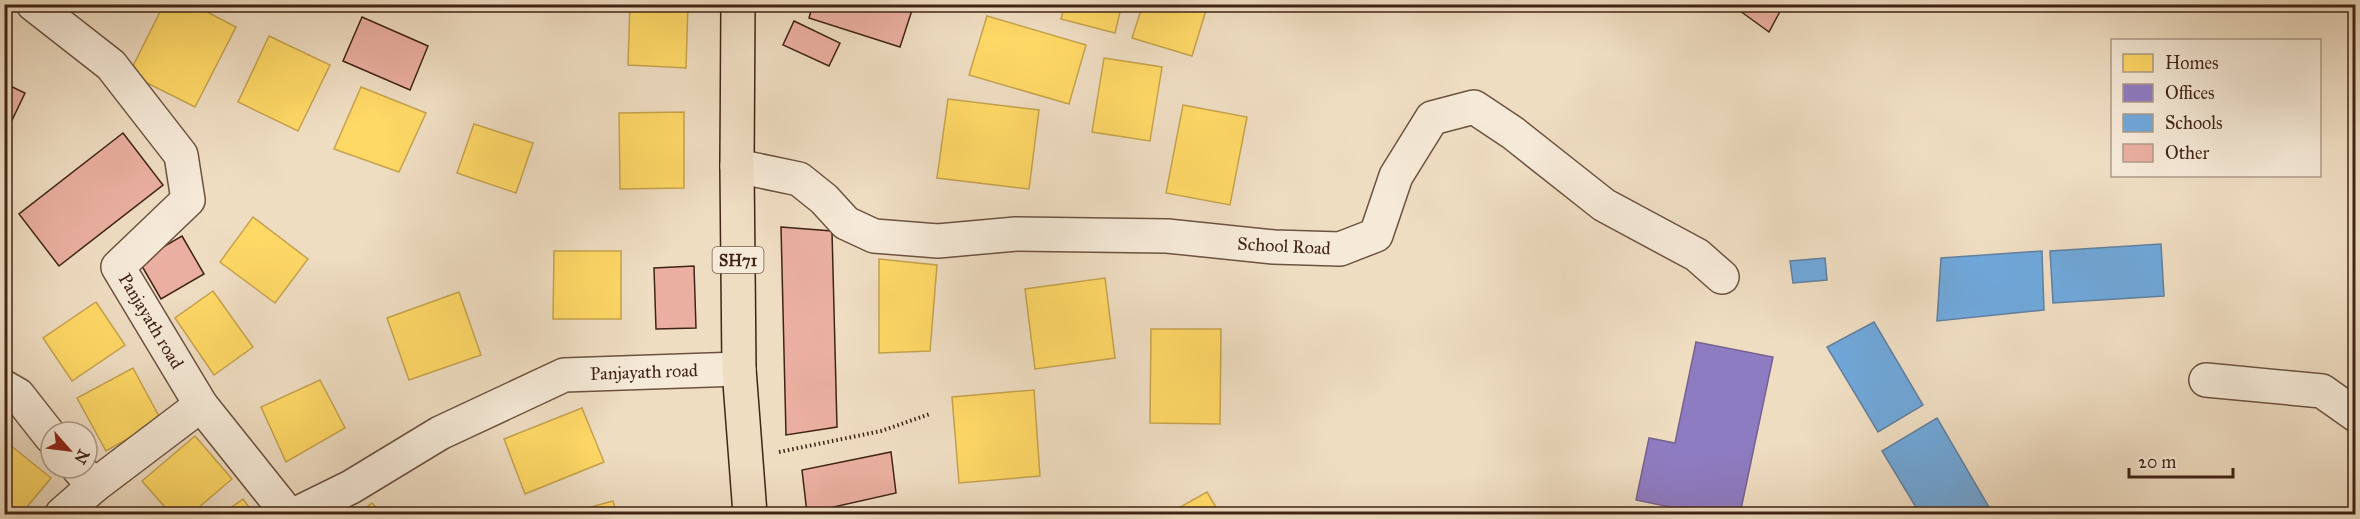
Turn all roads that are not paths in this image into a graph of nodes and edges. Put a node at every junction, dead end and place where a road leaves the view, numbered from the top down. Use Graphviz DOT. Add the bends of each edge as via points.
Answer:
graph roads {
  1 [pos="33,4"];
  2 [pos="738,4"];
  3 [pos="737,166"];
  4 [pos="1722,277"];
  5 [pos="739,369"];
  6 [pos="2206,380"];
  7 [pos="4,387"];
  8 [pos="201,405"];
  9 [pos="2355,415"];
  10 [pos="39,422"];
  11 [pos="99,469"];
  12 [pos="84,480"];
  13 [pos="62,514"];
  14 [pos="288,514"];
  15 [pos="296,514"];
  16 [pos="750,514"];
  1 -- 8 [label="street, Panjayath road" via="111,65 181,154 188,200 118,267"];
  2 -- 3 [label="main road, SH71"];
  3 -- 4 [label="street, School Road" via="799,179 846,223 874,236 938,241 1016,234 1167,236 1340,249 1376,235 1396,176 1432,118 1474,107 1514,133 1604,205 1697,255"];
  3 -- 5 [label="main road, SH71"];
  5 -- 15 [label="street, Panjayath road" via="564,375 440,433 351,487"];
  5 -- 16 [label="main road, SH71"];
  6 -- 9 [label="street" via="2322,391"];
  7 -- 10 [label="street" via="18,395"];
  8 -- 11 [label="street"];
  8 -- 14 [label="street, Panjayath road"];
  12 -- 13 [label="street"];
}
